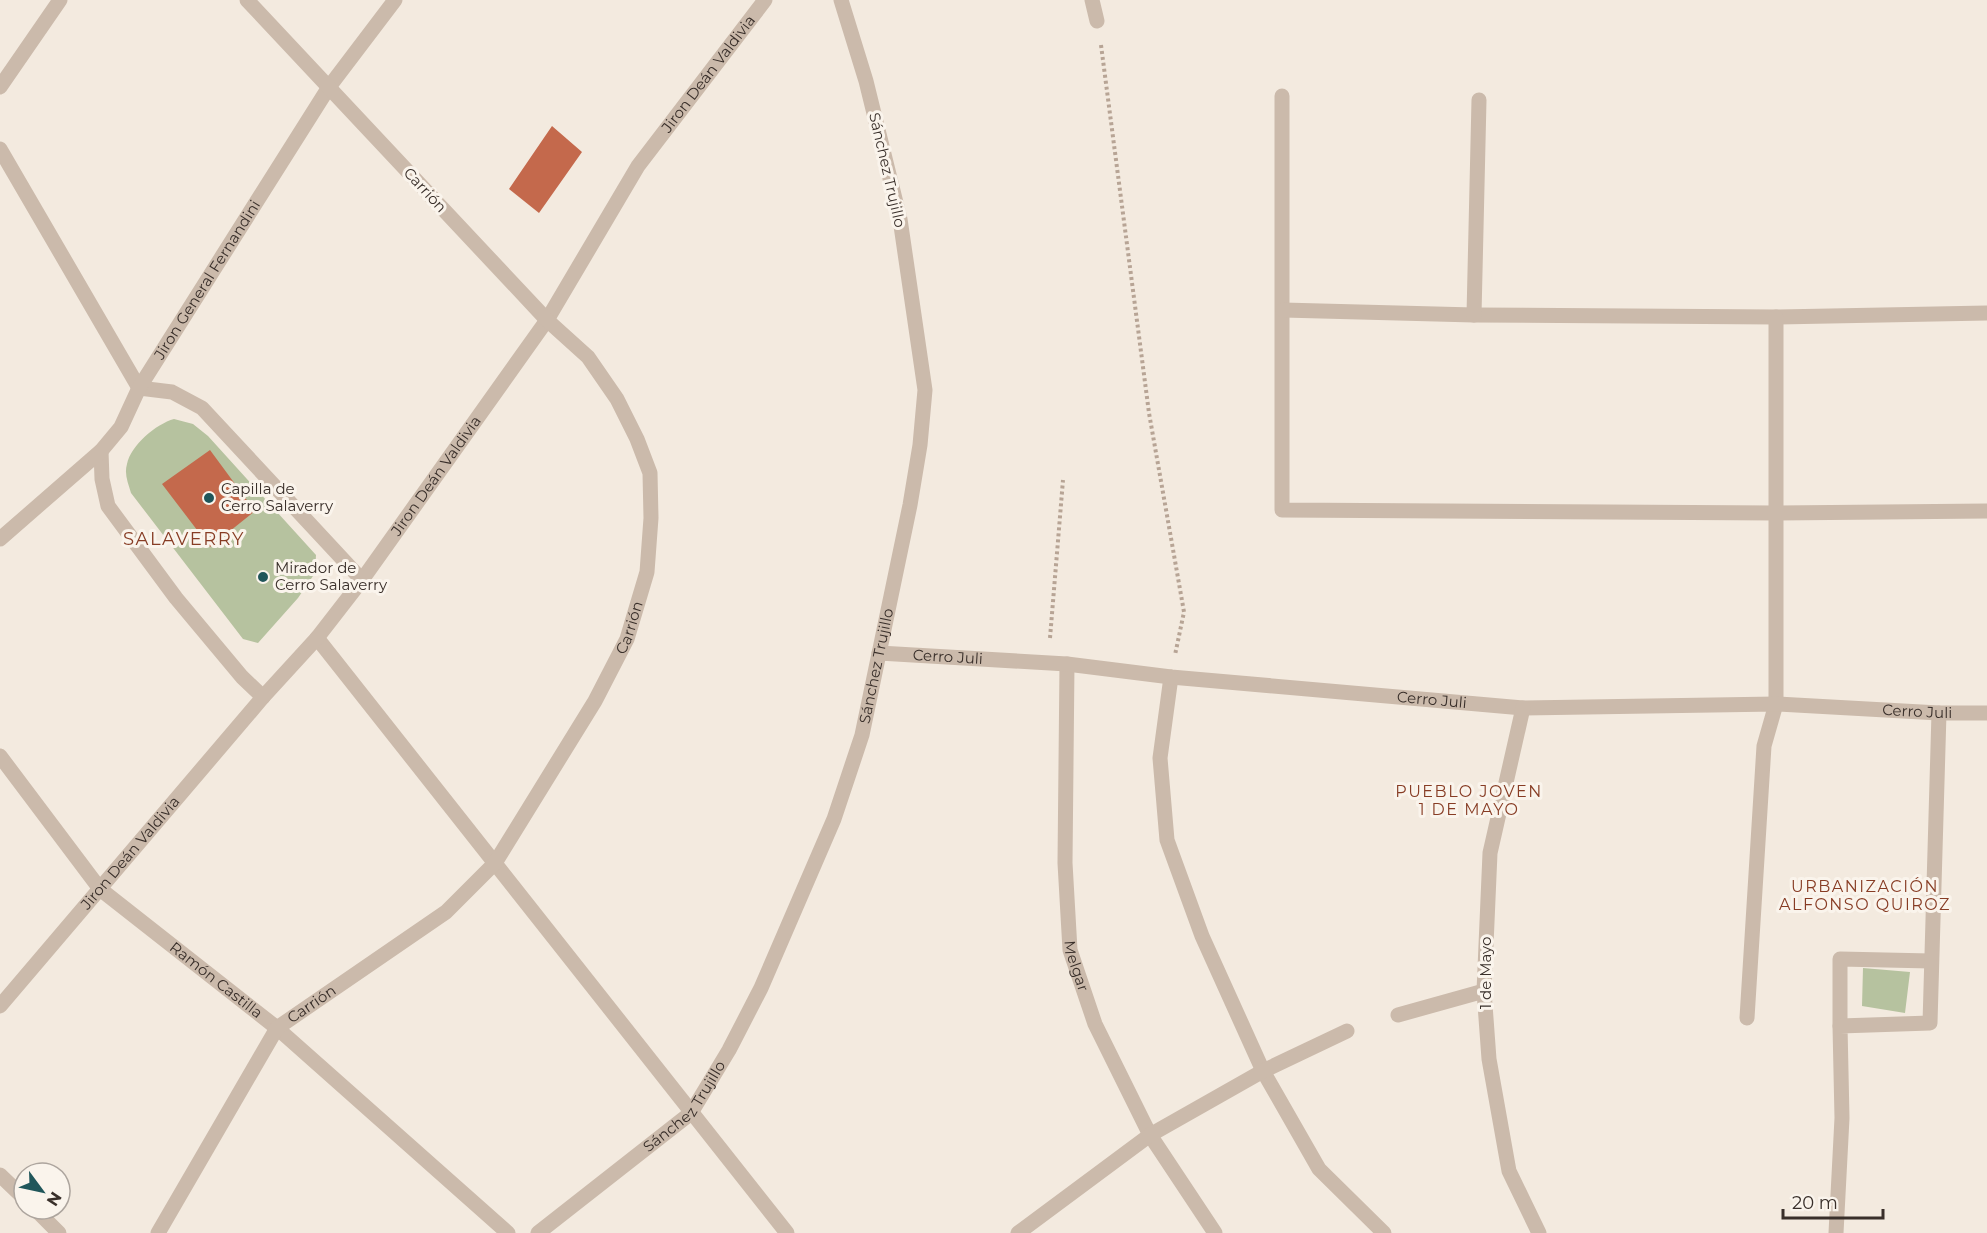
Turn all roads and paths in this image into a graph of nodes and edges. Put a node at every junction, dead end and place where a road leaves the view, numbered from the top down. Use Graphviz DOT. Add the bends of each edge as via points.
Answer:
graph roads {
  1 [pos="60,0"];
  2 [pos="247,0"];
  3 [pos="395,0"];
  4 [pos="765,0"];
  5 [pos="841,0"];
  6 [pos="1092,0"];
  7 [pos="1097,21"];
  8 [pos="0,87"];
  9 [pos="329,87"];
  10 [pos="1282,96"];
  11 [pos="1479,100"];
  12 [pos="0,149"];
  13 [pos="1283,310"];
  14 [pos="1987,313"];
  15 [pos="1474,315"];
  16 [pos="1776,317"];
  17 [pos="547,320"];
  18 [pos="139,388"];
  19 [pos="101,451"];
  20 [pos="1063,480"];
  21 [pos="1987,511"];
  22 [pos="1775,513"];
  23 [pos="0,539"];
  24 [pos="362,580"];
  25 [pos="317,638"];
  26 [pos="879,653"];
  27 [pos="1047,663"];
  28 [pos="1067,664"];
  29 [pos="1171,676"];
  30 [pos="263,698"];
  31 [pos="1776,704"];
  32 [pos="1523,708"];
  33 [pos="1939,713"];
  34 [pos="1987,713"];
  35 [pos="0,756"];
  36 [pos="495,863"];
  37 [pos="100,889"];
  38 [pos="1932,961"];
  39 [pos="1484,991"];
  40 [pos="0,1006"];
  41 [pos="1398,1015"];
  42 [pos="1747,1018"];
  43 [pos="1840,1026"];
  44 [pos="277,1028"];
  45 [pos="1347,1031"];
  46 [pos="1263,1071"];
  47 [pos="691,1113"];
  48 [pos="1150,1135"];
  49 [pos="0,1175"];
  50 [pos="12,1186"];
  51 [pos="47,1221"];
  52 [pos="59,1233"];
  53 [pos="158,1233"];
  54 [pos="508,1233"];
  55 [pos="538,1233"];
  56 [pos="787,1233"];
  57 [pos="1018,1233"];
  58 [pos="1215,1233"];
  59 [pos="1384,1233"];
  60 [pos="1539,1233"];
  61 [pos="1836,1233"];
  1 -- 8 [label="street"];
  2 -- 9 [label="street, Carrión"];
  3 -- 9 [label="street, Jiron General Fernandini"];
  4 -- 17 [label="street, Jiron Deán Valdivia" via="638,166"];
  5 -- 26 [label="street, Sánchez Trujillo" via="866,81 900,219 925,390 910,505"];
  6 -- 7 [label="street"];
  7 -- 29 [label="path" via="1149,413 1184,612"];
  9 -- 17 [label="street, Carrión"];
  9 -- 18 [label="street, Jiron General Fernandini"];
  10 -- 13 [label="street"];
  11 -- 15 [label="street"];
  12 -- 18 [label="street"];
  13 -- 15 [label="street"];
  13 -- 22 [label="street" via="1282,510"];
  14 -- 16 [label="street"];
  15 -- 16 [label="street"];
  16 -- 22 [label="street"];
  17 -- 24 [label="street, Jiron Deán Valdivia"];
  17 -- 36 [label="street, Carrión" via="588,357 617,399 637,439 650,473 646,572 627,639 595,701"];
  18 -- 19 [label="street, Jiron General Fernandini" via="121,428"];
  18 -- 24 [label="street" via="172,392 202,408"];
  19 -- 23 [label="street, Jiron General Fernandini"];
  19 -- 30 [label="street" via="108,506 176,598"];
  20 -- 27 [label="path"];
  21 -- 22 [label="street"];
  22 -- 31 [label="street"];
  24 -- 25 [label="street, Jiron Deán Valdivia"];
  25 -- 30 [label="street, Jiron Deán Valdivia"];
  25 -- 36 [label="street"];
  26 -- 27 [label="street, Cerro Juli"];
  26 -- 47 [label="street, Sánchez Trujillo" via="862,735 834,819 761,988"];
  27 -- 28 [label="street, Cerro Juli"];
  28 -- 29 [label="street, Cerro Juli"];
  28 -- 48 [label="street, Melgar" via="1065,863 1070,950 1095,1024"];
  29 -- 32 [label="street, Cerro Juli"];
  29 -- 46 [label="street" via="1160,758 1167,840 1202,936"];
  30 -- 37 [label="street, Jiron Deán Valdivia"];
  31 -- 32 [label="street, Cerro Juli"];
  31 -- 33 [label="street, Cerro Juli"];
  31 -- 42 [label="street" via="1764,746"];
  32 -- 39 [label="street, 1 de Mayo" via="1490,853"];
  33 -- 34 [label="street, Cerro Juli"];
  33 -- 38 [label="street"];
  35 -- 37 [label="street, Ramón Castilla"];
  36 -- 44 [label="street, Carrión" via="446,912"];
  36 -- 47 [label="street"];
  37 -- 40 [label="street, Jiron Deán Valdivia"];
  37 -- 44 [label="street, Ramón Castilla"];
  38 -- 43 [label="street" via="1930,1023"];
  38 -- 43 [label="street" via="1840,959"];
  39 -- 41 [label="street"];
  39 -- 60 [label="street, 1 de Mayo" via="1490,1059 1509,1171"];
  43 -- 61 [label="street" via="1842,1118"];
  44 -- 53 [label="street, Carrión"];
  44 -- 54 [label="street, Ramón Castilla"];
  45 -- 46 [label="street"];
  46 -- 48 [label="street"];
  46 -- 59 [label="street" via="1319,1169"];
  47 -- 55 [label="street, Sánchez Trujillo"];
  47 -- 56 [label="street"];
  48 -- 57 [label="street"];
  48 -- 58 [label="street, Melgar"];
  49 -- 50 [label="street"];
  51 -- 52 [label="street"];
}
